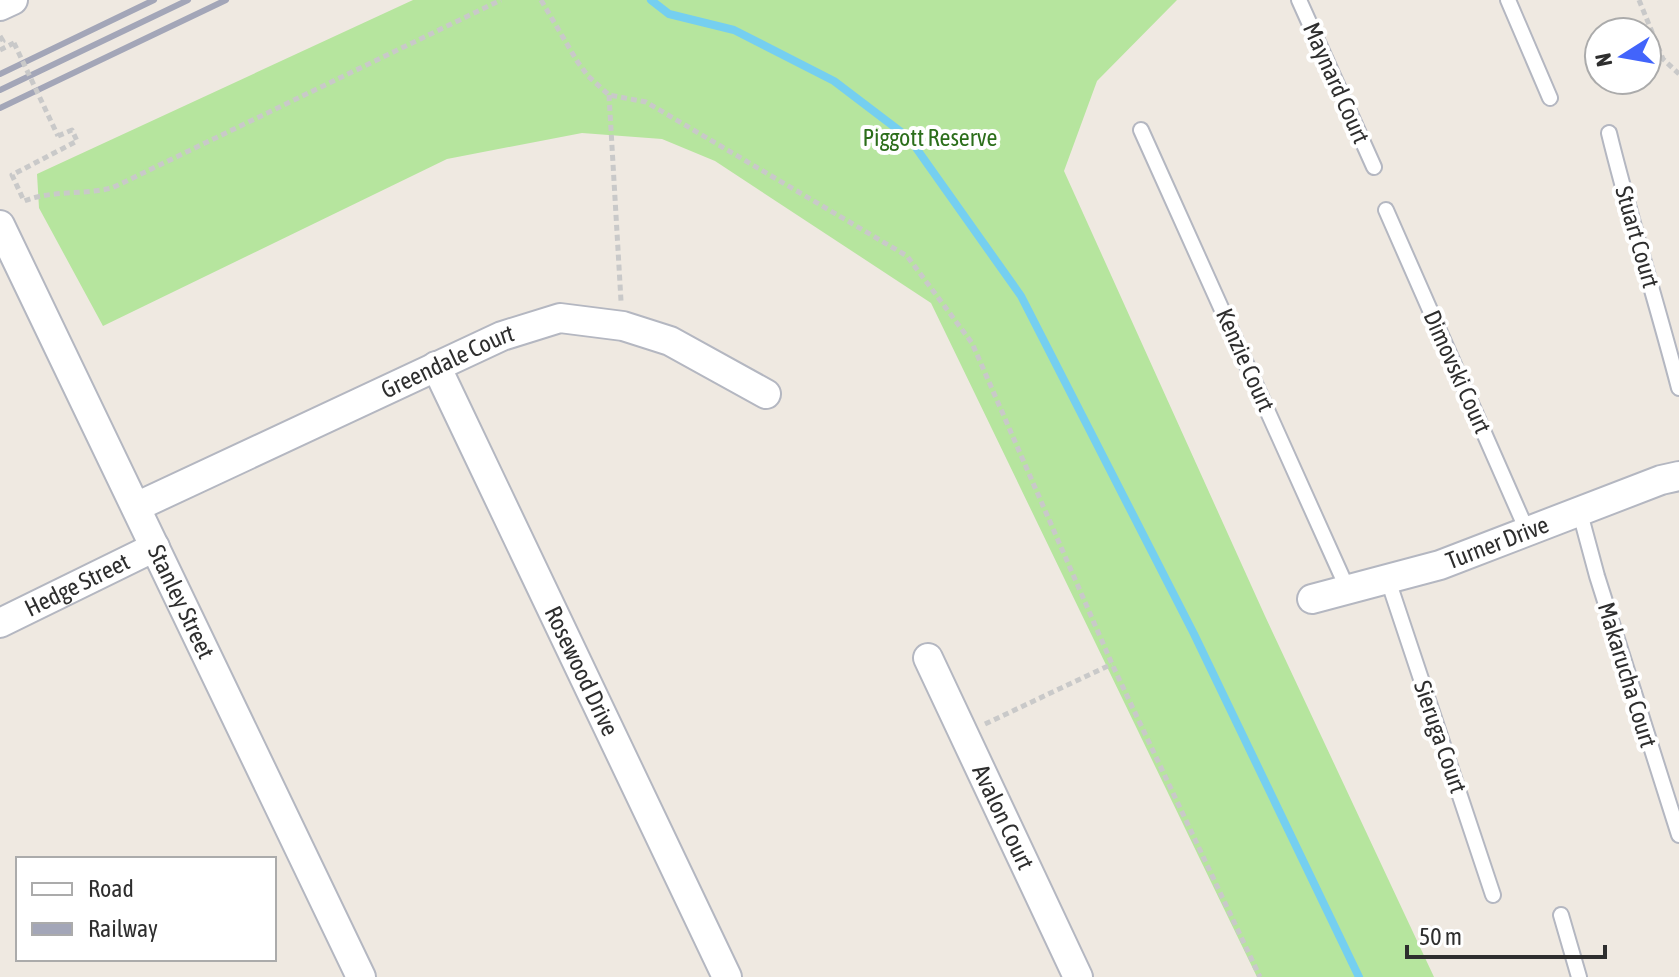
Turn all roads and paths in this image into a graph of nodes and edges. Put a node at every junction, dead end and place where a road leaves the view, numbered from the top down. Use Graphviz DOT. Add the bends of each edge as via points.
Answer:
graph roads {
  1 [pos="13,0"];
  2 [pos="501,0"];
  3 [pos="541,0"];
  4 [pos="1299,0"];
  5 [pos="1508,0"];
  6 [pos="1639,0"];
  7 [pos="0,6"];
  8 [pos="0,36"];
  9 [pos="0,43"];
  10 [pos="0,50"];
  11 [pos="1679,74"];
  12 [pos="609,95"];
  13 [pos="1550,98"];
  14 [pos="1141,130"];
  15 [pos="1609,133"];
  16 [pos="1374,167"];
  17 [pos="1386,210"];
  18 [pos="0,225"];
  19 [pos="623,326"];
  20 [pos="436,366"];
  21 [pos="1679,388"];
  22 [pos="766,394"];
  23 [pos="1679,476"];
  24 [pos="136,507"];
  25 [pos="1580,513"];
  26 [pos="1528,533"];
  27 [pos="155,547"];
  28 [pos="1388,580"];
  29 [pos="1348,590"];
  30 [pos="1312,599"];
  31 [pos="0,623"];
  32 [pos="928,658"];
  33 [pos="1112,664"];
  34 [pos="956,717"];
  35 [pos="1679,835"];
  36 [pos="1493,895"];
  37 [pos="1561,915"];
  38 [pos="361,977"];
  39 [pos="727,977"];
  40 [pos="1078,977"];
  41 [pos="1260,977"];
  42 [pos="1579,977"];
  1 -- 7 [label="street"];
  2 -- 10 [label="path, bridge" via="112,188 42,194 24,201 12,175 77,141 72,130 58,136 14,43"];
  3 -- 12 [label="path" via="577,61"];
  4 -- 16 [label="lane, Maynard Court"];
  5 -- 13 [label="lane"];
  6 -- 11 [label="path" via="1663,59"];
  8 -- 9 [label="path"];
  12 -- 19 [label="path"];
  12 -- 33 [label="path" via="646,102 907,256 972,343"];
  14 -- 29 [label="lane, Kenzie Court"];
  15 -- 21 [label="lane, Stuart Court"];
  17 -- 26 [label="lane, Dimovski Court"];
  18 -- 24 [label="street, Stanley Street"];
  19 -- 20 [label="street, Greendale Court" via="560,318 502,336"];
  19 -- 22 [label="street, Greendale Court" via="670,341"];
  20 -- 24 [label="street, Greendale Court"];
  20 -- 39 [label="street, Rosewood Drive"];
  23 -- 25 [label="street, Turner Drive"];
  24 -- 27 [label="street, Stanley Street"];
  25 -- 26 [label="street, Turner Drive"];
  25 -- 35 [label="lane, Makarucha Court"];
  26 -- 28 [label="street, Turner Drive"];
  27 -- 31 [label="street, Hedge Street"];
  27 -- 38 [label="street, Stanley Street"];
  28 -- 29 [label="street, Turner Drive"];
  28 -- 36 [label="lane, Sieruga Court"];
  29 -- 30 [label="street, Turner Drive"];
  32 -- 34 [label="street, Avalon Court"];
  33 -- 34 [label="path" via="987,724"];
  33 -- 41 [label="path"];
  34 -- 40 [label="street, Avalon Court"];
  37 -- 42 [label="lane"];
}
